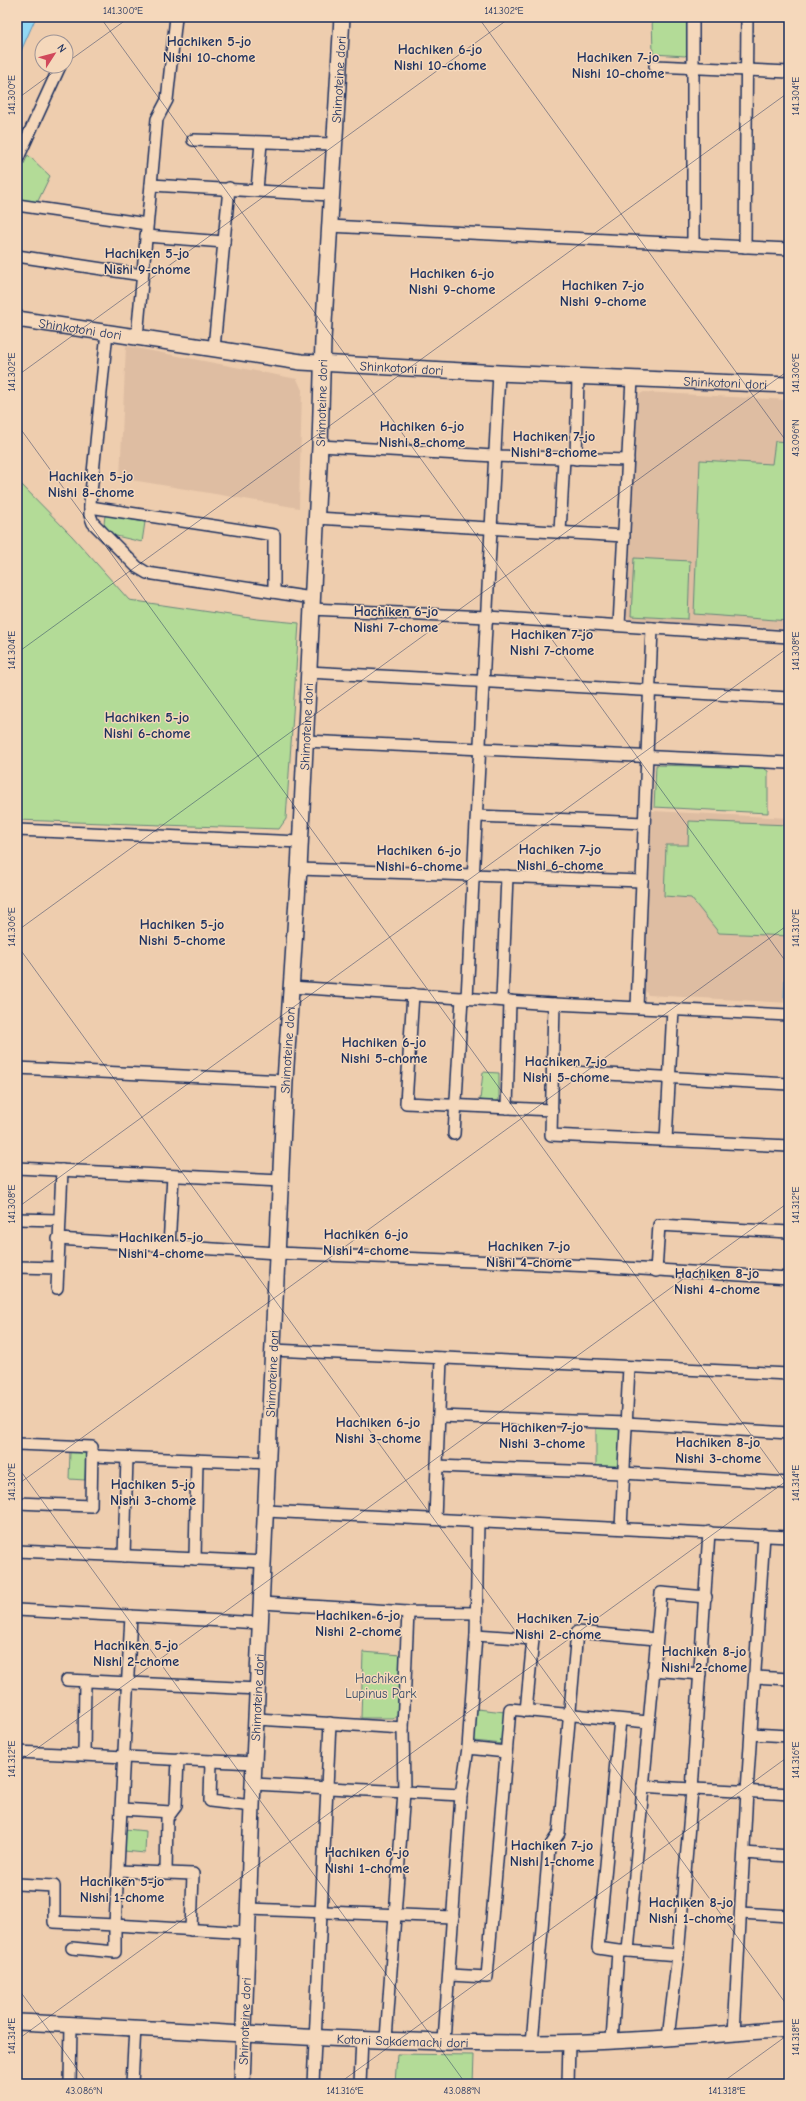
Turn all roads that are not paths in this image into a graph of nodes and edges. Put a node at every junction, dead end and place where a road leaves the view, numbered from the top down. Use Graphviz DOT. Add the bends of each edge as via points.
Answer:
graph roads {
  1 [pos="176,17"];
  2 [pos="342,17"];
  3 [pos="693,17"];
  4 [pos="747,17"];
  5 [pos="655,66"];
  6 [pos="692,66"];
  7 [pos="746,70"];
  8 [pos="789,72"];
  9 [pos="56,74"];
  10 [pos="193,140"];
  11 [pos="260,143"];
  12 [pos="334,144"];
  13 [pos="17,160"];
  14 [pos="151,185"];
  15 [pos="229,188"];
  16 [pos="257,190"];
  17 [pos="330,195"];
  18 [pos="17,205"];
  19 [pos="147,224"];
  20 [pos="329,226"];
  21 [pos="146,236"];
  22 [pos="224,242"];
  23 [pos="693,244"];
  24 [pos="745,247"];
  25 [pos="789,249"];
  26 [pos="17,256"];
  27 [pos="142,276"];
  28 [pos="17,319"];
  29 [pos="107,332"];
  30 [pos="137,337"];
  31 [pos="214,348"];
  32 [pos="324,363"];
  33 [pos="498,373"];
  34 [pos="578,376"];
  35 [pos="632,379"];
  36 [pos="789,385"];
  37 [pos="320,446"];
  38 [pos="494,456"];
  39 [pos="564,458"];
  40 [pos="576,459"];
  41 [pos="628,460"];
  42 [pos="90,508"];
  43 [pos="316,518"];
  44 [pos="491,529"];
  45 [pos="560,532"];
  46 [pos="624,536"];
  47 [pos="274,592"];
  48 [pos="311,603"];
  49 [pos="487,617"];
  50 [pos="619,626"];
  51 [pos="652,628"];
  52 [pos="789,637"];
  53 [pos="308,672"];
  54 [pos="483,681"];
  55 [pos="651,690"];
  56 [pos="789,698"];
  57 [pos="305,741"];
  58 [pos="480,749"];
  59 [pos="647,757"];
  60 [pos="789,763"];
  61 [pos="477,816"];
  62 [pos="644,823"];
  63 [pos="17,830"];
  64 [pos="300,842"];
  65 [pos="299,869"];
  66 [pos="474,875"];
  67 [pos="507,876"];
  68 [pos="642,881"];
  69 [pos="291,987"];
  70 [pos="413,994"];
  71 [pos="465,998"];
  72 [pos="506,1000"];
  73 [pos="554,1004"];
  74 [pos="637,1007"];
  75 [pos="673,1009"];
  76 [pos="789,1014"];
  77 [pos="17,1068"];
  78 [pos="553,1071"];
  79 [pos="670,1078"];
  80 [pos="285,1081"];
  81 [pos="789,1084"];
  82 [pos="454,1106"];
  83 [pos="506,1108"];
  84 [pos="552,1110"];
  85 [pos="454,1134"];
  86 [pos="666,1140"];
  87 [pos="789,1146"];
  88 [pos="17,1168"];
  89 [pos="62,1170"];
  90 [pos="173,1176"];
  91 [pos="281,1181"];
  92 [pos="17,1219"];
  93 [pos="59,1220"];
  94 [pos="789,1232"];
  95 [pos="58,1239"];
  96 [pos="169,1246"];
  97 [pos="278,1253"];
  98 [pos="17,1267"];
  99 [pos="58,1268"];
  100 [pos="656,1271"];
  101 [pos="789,1278"];
  102 [pos="57,1288"];
  103 [pos="273,1350"];
  104 [pos="441,1358"];
  105 [pos="629,1367"];
  106 [pos="789,1374"];
  107 [pos="439,1416"];
  108 [pos="626,1423"];
  109 [pos="789,1433"];
  110 [pos="17,1444"];
  111 [pos="92,1456"];
  112 [pos="127,1458"];
  113 [pos="197,1460"];
  114 [pos="268,1463"];
  115 [pos="437,1466"];
  116 [pos="624,1474"];
  117 [pos="789,1483"];
  118 [pos="17,1503"];
  119 [pos="266,1511"];
  120 [pos="435,1519"];
  121 [pos="478,1521"];
  122 [pos="620,1528"];
  123 [pos="709,1532"];
  124 [pos="764,1535"];
  125 [pos="789,1536"];
  126 [pos="17,1551"];
  127 [pos="124,1556"];
  128 [pos="194,1559"];
  129 [pos="264,1562"];
  130 [pos="706,1597"];
  131 [pos="262,1603"];
  132 [pos="17,1610"];
  133 [pos="408,1612"];
  134 [pos="476,1613"];
  135 [pos="132,1616"];
  136 [pos="261,1623"];
  137 [pos="476,1635"];
  138 [pos="656,1639"];
  139 [pos="653,1670"];
  140 [pos="700,1674"];
  141 [pos="755,1677"];
  142 [pos="789,1679"];
  143 [pos="66,1680"];
  144 [pos="85,1681"];
  145 [pos="128,1682"];
  146 [pos="258,1690"];
  147 [pos="526,1711"];
  148 [pos="570,1715"];
  149 [pos="257,1719"];
  150 [pos="620,1720"];
  151 [pos="648,1722"];
  152 [pos="330,1723"];
  153 [pos="402,1728"];
  154 [pos="751,1734"];
  155 [pos="789,1736"];
  156 [pos="468,1748"];
  157 [pos="17,1752"];
  158 [pos="506,1752"];
  159 [pos="84,1754"];
  160 [pos="125,1756"];
  161 [pos="178,1759"];
  162 [pos="211,1760"];
  163 [pos="255,1763"];
  164 [pos="254,1784"];
  165 [pos="643,1786"];
  166 [pos="328,1788"];
  167 [pos="692,1790"];
  168 [pos="747,1791"];
  169 [pos="404,1792"];
  170 [pos="789,1794"];
  171 [pos="461,1795"];
  172 [pos="252,1806"];
  173 [pos="122,1809"];
  174 [pos="172,1812"];
  175 [pos="744,1853"];
  176 [pos="789,1856"];
  177 [pos="118,1871"];
  178 [pos="166,1872"];
  179 [pos="17,1884"];
  180 [pos="249,1909"];
  181 [pos="321,1911"];
  182 [pos="741,1913"];
  183 [pos="395,1915"];
  184 [pos="789,1916"];
  185 [pos="453,1917"];
  186 [pos="115,1925"];
  187 [pos="190,1930"];
  188 [pos="248,1933"];
  189 [pos="72,1948"];
  190 [pos="623,1951"];
  191 [pos="678,1955"];
  192 [pos="450,1975"];
  193 [pos="17,2022"];
  194 [pos="71,2024"];
  195 [pos="135,2027"];
  196 [pos="789,2029"];
  197 [pos="244,2033"];
  198 [pos="734,2033"];
  199 [pos="315,2036"];
  200 [pos="362,2038"];
  201 [pos="668,2038"];
  202 [pos="386,2039"];
  203 [pos="444,2041"];
  204 [pos="612,2041"];
  205 [pos="532,2043"];
  206 [pos="569,2043"];
  207 [pos="70,2084"];
  208 [pos="132,2084"];
  209 [pos="242,2084"];
  210 [pos="313,2084"];
  211 [pos="360,2084"];
  212 [pos="568,2084"];
  1 -- 14 [label="street" via="167,100 157,119"];
  2 -- 12 [label="main road, Shimoteine dori"];
  3 -- 6 [label="street"];
  4 -- 7 [label="street"];
  5 -- 6 [label="street"];
  6 -- 7 [label="street"];
  6 -- 23 [label="street"];
  7 -- 8 [label="street"];
  7 -- 24 [label="street"];
  9 -- 13 [label="street"];
  10 -- 11 [label="street"];
  11 -- 12 [label="street"];
  11 -- 16 [label="street"];
  12 -- 17 [label="main road, Shimoteine dori"];
  14 -- 15 [label="street"];
  14 -- 19 [label="street"];
  15 -- 16 [label="street"];
  15 -- 22 [label="street"];
  16 -- 17 [label="street"];
  17 -- 20 [label="main road, Shimoteine dori"];
  18 -- 19 [label="street"];
  19 -- 21 [label="street"];
  20 -- 23 [label="street"];
  20 -- 32 [label="main road, Shimoteine dori"];
  21 -- 22 [label="street"];
  21 -- 27 [label="street"];
  22 -- 31 [label="street"];
  23 -- 24 [label="street"];
  24 -- 25 [label="street"];
  26 -- 27 [label="street"];
  27 -- 30 [label="street"];
  28 -- 29 [label="main road, Shinkotoni dori"];
  29 -- 30 [label="main road, Shinkotoni dori"];
  29 -- 42 [label="street"];
  30 -- 31 [label="main road, Shinkotoni dori"];
  31 -- 32 [label="main road, Shinkotoni dori" via="301,362"];
  32 -- 33 [label="main road, Shinkotoni dori"];
  32 -- 37 [label="main road, Shimoteine dori"];
  33 -- 34 [label="main road, Shinkotoni dori"];
  33 -- 38 [label="street"];
  34 -- 35 [label="main road, Shinkotoni dori"];
  34 -- 40 [label="street"];
  35 -- 36 [label="main road, Shinkotoni dori"];
  35 -- 41 [label="street"];
  37 -- 38 [label="street"];
  37 -- 43 [label="main road, Shimoteine dori"];
  38 -- 39 [label="street"];
  38 -- 44 [label="street"];
  39 -- 40 [label="street"];
  39 -- 45 [label="street"];
  40 -- 41 [label="street"];
  41 -- 46 [label="street"];
  42 -- 47 [label="street" via="93,523 137,567 147,573"];
  42 -- 47 [label="street" via="274,535"];
  43 -- 44 [label="street"];
  43 -- 48 [label="main road, Shimoteine dori"];
  44 -- 45 [label="street"];
  44 -- 49 [label="street"];
  45 -- 46 [label="street"];
  46 -- 50 [label="street"];
  47 -- 48 [label="street"];
  48 -- 49 [label="street"];
  48 -- 53 [label="main road, Shimoteine dori"];
  49 -- 50 [label="street"];
  49 -- 54 [label="street"];
  50 -- 51 [label="street"];
  51 -- 52 [label="street"];
  51 -- 55 [label="street"];
  53 -- 54 [label="street"];
  53 -- 57 [label="main road, Shimoteine dori"];
  54 -- 55 [label="street"];
  54 -- 58 [label="street"];
  55 -- 56 [label="street"];
  55 -- 59 [label="street"];
  57 -- 58 [label="street"];
  57 -- 64 [label="main road, Shimoteine dori"];
  58 -- 59 [label="street"];
  58 -- 61 [label="street"];
  59 -- 60 [label="street"];
  59 -- 62 [label="street"];
  61 -- 62 [label="street"];
  61 -- 66 [label="street"];
  62 -- 68 [label="street"];
  63 -- 64 [label="street"];
  64 -- 65 [label="main road, Shimoteine dori"];
  65 -- 66 [label="street"];
  65 -- 69 [label="main road, Shimoteine dori"];
  66 -- 67 [label="street"];
  66 -- 71 [label="street"];
  67 -- 68 [label="street"];
  67 -- 72 [label="street"];
  68 -- 74 [label="street"];
  69 -- 70 [label="street"];
  69 -- 80 [label="main road, Shimoteine dori"];
  70 -- 71 [label="street"];
  70 -- 82 [label="street" via="406,1103"];
  71 -- 72 [label="street"];
  71 -- 82 [label="street"];
  72 -- 73 [label="street"];
  72 -- 83 [label="street"];
  73 -- 74 [label="street"];
  73 -- 78 [label="street"];
  74 -- 75 [label="street"];
  75 -- 76 [label="street"];
  75 -- 79 [label="street"];
  77 -- 80 [label="street"];
  78 -- 79 [label="street"];
  78 -- 84 [label="street"];
  79 -- 81 [label="street"];
  79 -- 86 [label="street"];
  80 -- 91 [label="main road, Shimoteine dori"];
  82 -- 83 [label="street"];
  82 -- 85 [label="street"];
  83 -- 84 [label="street"];
  84 -- 86 [label="street" via="551,1135"];
  86 -- 87 [label="street"];
  88 -- 89 [label="street"];
  89 -- 90 [label="street"];
  89 -- 93 [label="street"];
  90 -- 91 [label="street"];
  90 -- 96 [label="street"];
  91 -- 97 [label="main road, Shimoteine dori"];
  92 -- 93 [label="street"];
  93 -- 95 [label="street"];
  94 -- 100 [label="street" via="659,1225"];
  95 -- 96 [label="street"];
  95 -- 99 [label="street"];
  96 -- 97 [label="street"];
  97 -- 100 [label="street"];
  97 -- 103 [label="main road, Shimoteine dori"];
  98 -- 99 [label="street"];
  99 -- 102 [label="street"];
  100 -- 101 [label="street"];
  103 -- 104 [label="street"];
  103 -- 114 [label="main road, Shimoteine dori"];
  104 -- 105 [label="street"];
  104 -- 107 [label="street"];
  105 -- 106 [label="street"];
  105 -- 108 [label="street"];
  107 -- 108 [label="street"];
  107 -- 115 [label="street"];
  108 -- 109 [label="street"];
  108 -- 116 [label="street"];
  110 -- 111 [label="street" via="92,1447"];
  111 -- 112 [label="street"];
  111 -- 118 [label="street" via="91,1506"];
  112 -- 113 [label="street"];
  112 -- 127 [label="street"];
  113 -- 114 [label="street"];
  113 -- 128 [label="street"];
  114 -- 119 [label="main road, Shimoteine dori"];
  115 -- 116 [label="street"];
  115 -- 120 [label="street"];
  116 -- 117 [label="street"];
  116 -- 122 [label="street"];
  119 -- 120 [label="street"];
  119 -- 129 [label="main road, Shimoteine dori"];
  120 -- 121 [label="street"];
  121 -- 122 [label="street"];
  121 -- 134 [label="street"];
  122 -- 123 [label="street"];
  123 -- 124 [label="street"];
  123 -- 130 [label="street"];
  124 -- 125 [label="street"];
  124 -- 141 [label="street"];
  126 -- 127 [label="street"];
  127 -- 128 [label="street"];
  128 -- 129 [label="street"];
  129 -- 131 [label="main road, Shimoteine dori"];
  130 -- 138 [label="street" via="661,1593"];
  130 -- 140 [label="street"];
  131 -- 133 [label="street"];
  131 -- 136 [label="main road, Shimoteine dori"];
  132 -- 135 [label="street"];
  133 -- 134 [label="street"];
  133 -- 153 [label="street"];
  134 -- 137 [label="street"];
  135 -- 136 [label="street"];
  135 -- 145 [label="street"];
  136 -- 146 [label="main road, Shimoteine dori"];
  137 -- 147 [label="street" via="533,1639"];
  137 -- 156 [label="street"];
  138 -- 139 [label="street"];
  138 -- 148 [label="street" via="577,1632"];
  139 -- 140 [label="street"];
  139 -- 151 [label="street"];
  140 -- 167 [label="street"];
  141 -- 142 [label="street"];
  141 -- 154 [label="street"];
  143 -- 144 [label="street"];
  144 -- 145 [label="street"];
  144 -- 159 [label="street"];
  145 -- 146 [label="street"];
  145 -- 160 [label="street"];
  146 -- 149 [label="main road, Shimoteine dori"];
  147 -- 148 [label="street"];
  147 -- 158 [label="street" via="510,1709"];
  148 -- 150 [label="street"];
  148 -- 205 [label="street" via="559,1833 549,1848"];
  149 -- 152 [label="street"];
  149 -- 163 [label="main road, Shimoteine dori"];
  150 -- 151 [label="street"];
  150 -- 190 [label="street" via="598,1948"];
  151 -- 165 [label="street"];
  152 -- 153 [label="street"];
  152 -- 166 [label="street"];
  153 -- 169 [label="street"];
  154 -- 155 [label="street"];
  154 -- 168 [label="street"];
  156 -- 158 [label="street"];
  156 -- 171 [label="street"];
  157 -- 159 [label="street"];
  158 -- 192 [label="street" via="488,1977"];
  159 -- 160 [label="street"];
  160 -- 161 [label="street"];
  160 -- 173 [label="street"];
  161 -- 162 [label="street"];
  161 -- 174 [label="street" via="176,1806"];
  162 -- 163 [label="street"];
  162 -- 172 [label="street" via="210,1801"];
  163 -- 164 [label="main road, Shimoteine dori"];
  164 -- 166 [label="street"];
  164 -- 172 [label="main road, Shimoteine dori"];
  165 -- 167 [label="street"];
  165 -- 190 [label="street"];
  166 -- 169 [label="street"];
  166 -- 181 [label="street"];
  167 -- 168 [label="street"];
  167 -- 191 [label="street"];
  168 -- 170 [label="street"];
  168 -- 175 [label="street"];
  169 -- 171 [label="street"];
  169 -- 183 [label="street"];
  171 -- 185 [label="street"];
  172 -- 180 [label="main road, Shimoteine dori"];
  173 -- 174 [label="street"];
  173 -- 177 [label="street"];
  174 -- 178 [label="street" via="167,1818"];
  175 -- 176 [label="street"];
  175 -- 182 [label="street"];
  177 -- 178 [label="street"];
  177 -- 186 [label="street"];
  178 -- 187 [label="street" via="192,1874"];
  179 -- 186 [label="street" via="54,1886 54,1922"];
  180 -- 181 [label="street"];
  180 -- 188 [label="main road, Shimoteine dori"];
  181 -- 183 [label="street"];
  181 -- 199 [label="street"];
  182 -- 184 [label="street"];
  182 -- 198 [label="street"];
  183 -- 185 [label="street"];
  183 -- 202 [label="street"];
  185 -- 192 [label="street"];
  186 -- 187 [label="street"];
  186 -- 189 [label="street" via="115,1952"];
  187 -- 188 [label="street"];
  188 -- 197 [label="main road, Shimoteine dori"];
  190 -- 191 [label="street"];
  190 -- 204 [label="street"];
  191 -- 201 [label="street"];
  192 -- 203 [label="street"];
  193 -- 194 [label="main road, Kotoni Sakaemachi dori"];
  194 -- 195 [label="main road, Kotoni Sakaemachi dori"];
  194 -- 207 [label="street"];
  195 -- 197 [label="main road, Kotoni Sakaemachi dori"];
  195 -- 208 [label="street"];
  196 -- 198 [label="main road, Kotoni Sakaemachi dori"];
  197 -- 199 [label="main road, Kotoni Sakaemachi dori"];
  197 -- 209 [label="main road, Shimoteine dori"];
  198 -- 201 [label="main road, Kotoni Sakaemachi dori"];
  199 -- 200 [label="main road, Kotoni Sakaemachi dori"];
  199 -- 210 [label="street"];
  200 -- 202 [label="main road, Kotoni Sakaemachi dori"];
  200 -- 211 [label="street"];
  201 -- 204 [label="main road, Kotoni Sakaemachi dori"];
  202 -- 203 [label="main road, Kotoni Sakaemachi dori"];
  203 -- 205 [label="main road, Kotoni Sakaemachi dori"];
  204 -- 206 [label="main road, Kotoni Sakaemachi dori"];
  205 -- 206 [label="main road, Kotoni Sakaemachi dori"];
  206 -- 212 [label="street"];
}
